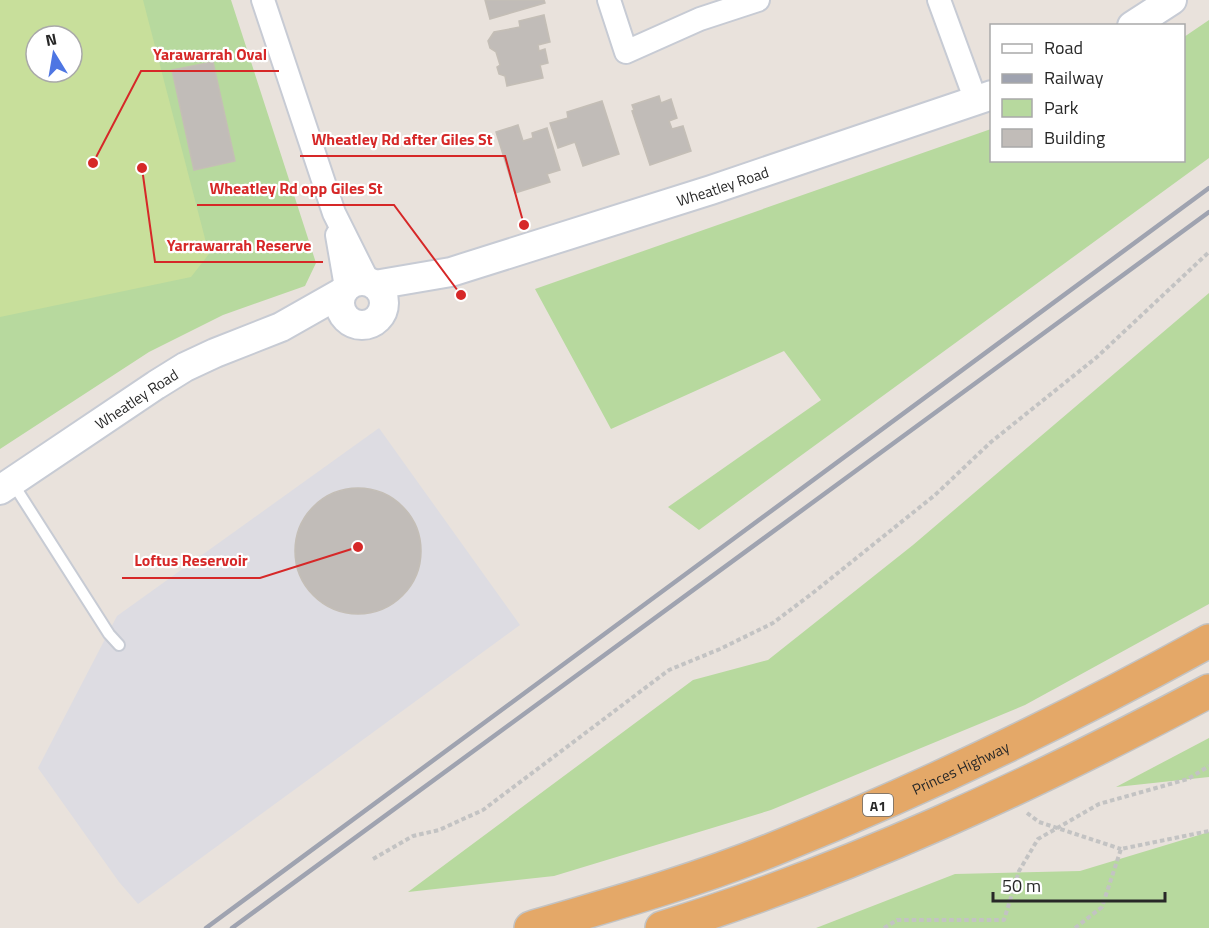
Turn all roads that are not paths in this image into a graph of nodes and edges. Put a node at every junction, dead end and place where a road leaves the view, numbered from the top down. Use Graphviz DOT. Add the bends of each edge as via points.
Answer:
graph roads {
  1 [pos="263,0"];
  2 [pos="609,0"];
  3 [pos="758,0"];
  4 [pos="939,0"];
  5 [pos="1172,0"];
  6 [pos="1135,24"];
  7 [pos="984,98"];
  8 [pos="363,291"];
  9 [pos="281,327"];
  10 [pos="6,486"];
  11 [pos="1209,641"];
  12 [pos="119,645"];
  13 [pos="1209,691"];
  14 [pos="531,928"];
  15 [pos="662,928"];
  1 -- 8 [label="street" via="333,213"];
  2 -- 3 [label="street" via="626,52 700,19"];
  4 -- 7 [label="street"];
  5 -- 6 [label="street"];
  7 -- 8 [label="street, Wheatley Road" via="451,272"];
  8 -- 9 [label="street, Wheatley Road"];
  8 -- 9 [label="street, Wheatley Road" via="381,315 367,325 350,322"];
  9 -- 10 [label="street, Wheatley Road" via="185,367"];
  10 -- 12 [label="lane"];
  11 -- 14 [label="highway, Princes Highway / A1" via="1103,699 883,803 762,853 637,897"];
  13 -- 15 [label="highway" via="1003,794 893,842"];
}
